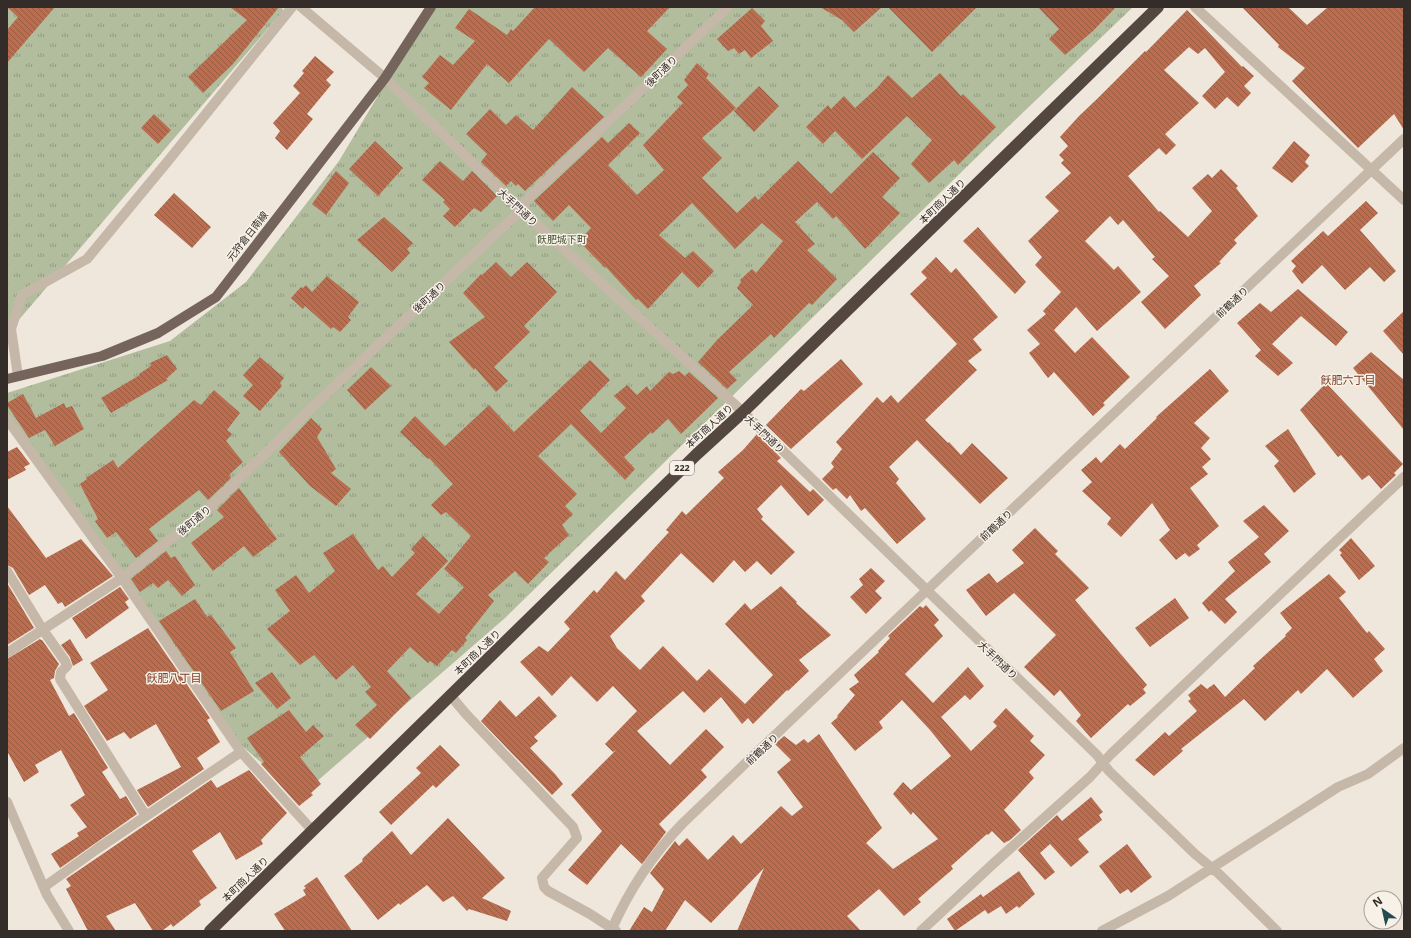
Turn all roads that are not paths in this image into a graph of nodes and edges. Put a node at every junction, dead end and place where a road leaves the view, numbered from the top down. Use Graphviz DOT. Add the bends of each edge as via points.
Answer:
graph roads {
  1 [pos="292,7"];
  2 [pos="300,7"];
  3 [pos="431,7"];
  4 [pos="728,7"];
  5 [pos="1158,7"];
  6 [pos="1195,7"];
  7 [pos="385,78"];
  8 [pos="1404,139"];
  9 [pos="1372,170"];
  10 [pos="1404,200"];
  11 [pos="520,210"];
  12 [pos="18,376"];
  13 [pos="7,379"];
  14 [pos="743,412"];
  15 [pos="7,419"];
  16 [pos="1404,477"];
  17 [pos="7,570"];
  18 [pos="122,578"];
  19 [pos="926,591"];
  20 [pos="43,630"];
  21 [pos="7,653"];
  22 [pos="450,695"];
  23 [pos="1404,748"];
  24 [pos="241,752"];
  25 [pos="1103,763"];
  26 [pos="7,802"];
  27 [pos="146,816"];
  28 [pos="312,830"];
  29 [pos="1215,871"];
  30 [pos="44,887"];
  31 [pos="613,930"];
  32 [pos="69,931"];
  33 [pos="210,931"];
  34 [pos="921,931"];
  35 [pos="1102,931"];
  36 [pos="1277,931"];
  1 -- 12 [label="street" via="87,259 22,295 11,329"];
  2 -- 7 [label="street, 大手門通り"];
  3 -- 7 [label="main road, 元狩倉日南線"];
  4 -- 11 [label="street, 後町通り" via="527,199"];
  5 -- 14 [label="highway, 本町商人通り / 222"];
  6 -- 9 [label="street"];
  7 -- 11 [label="street, 大手門通り"];
  7 -- 12 [label="main road, 元狩倉日南線" via="216,297 158,333 109,353"];
  8 -- 9 [label="street, 前鶴通り"];
  9 -- 10 [label="street"];
  9 -- 19 [label="street, 前鶴通り"];
  11 -- 14 [label="street, 大手門通り"];
  11 -- 18 [label="street, 後町通り" via="206,512"];
  12 -- 13 [label="main road, 元狩倉日南線"];
  14 -- 19 [label="street, 大手門通り"];
  14 -- 22 [label="highway, 本町商人通り / 222"];
  15 -- 18 [label="street"];
  16 -- 25 [label="street"];
  17 -- 20 [label="street"];
  18 -- 20 [label="street, 後町通り"];
  18 -- 24 [label="street"];
  19 -- 25 [label="street, 大手門通り"];
  19 -- 31 [label="street, 前鶴通り" via="668,838 638,881"];
  20 -- 21 [label="street, 後町通り"];
  20 -- 27 [label="street" via="67,666 61,672 60,678"];
  22 -- 28 [label="highway, 本町商人通り / 222"];
  22 -- 31 [label="street" via="576,834 577,838 542,878 544,887"];
  23 -- 29 [label="street" via="1368,774 1338,787"];
  24 -- 27 [label="street"];
  24 -- 28 [label="street"];
  25 -- 29 [label="street, 大手門通り"];
  25 -- 34 [label="street"];
  26 -- 30 [label="street"];
  27 -- 30 [label="street"];
  28 -- 33 [label="highway, 本町商人通り / 222"];
  29 -- 35 [label="street"];
  29 -- 36 [label="street, 大手門通り"];
  30 -- 32 [label="street"];
}
